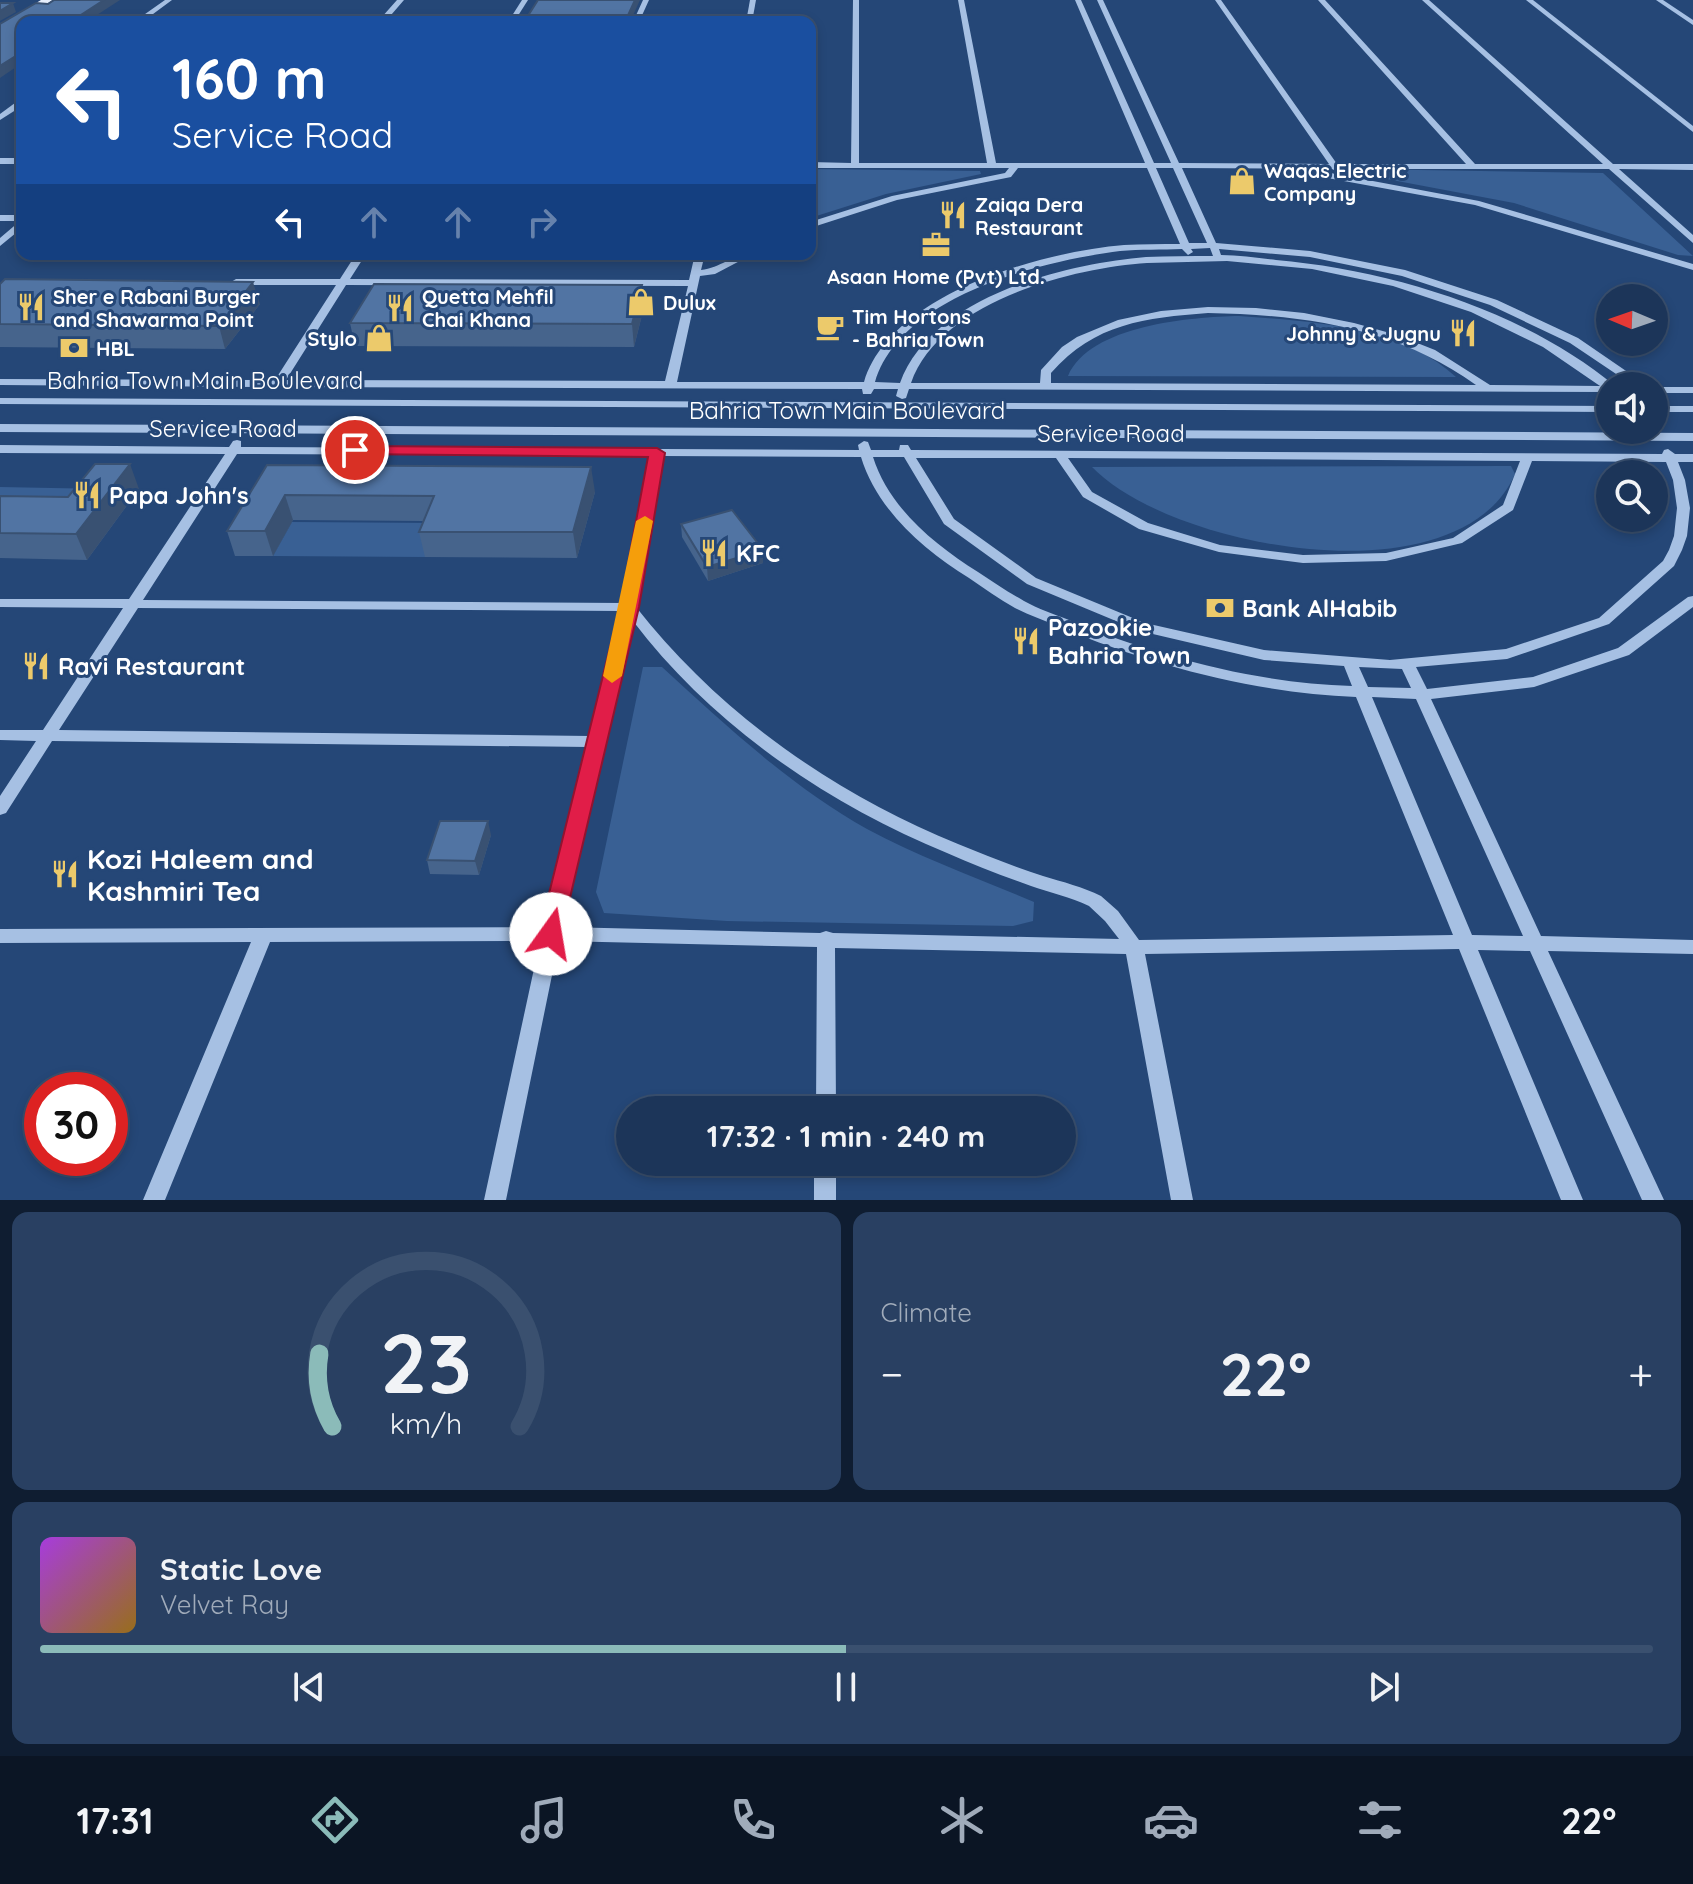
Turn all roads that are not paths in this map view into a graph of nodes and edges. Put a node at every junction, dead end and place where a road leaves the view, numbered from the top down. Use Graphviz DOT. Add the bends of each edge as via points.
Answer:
graph roads {
  1 [pos="25,0"];
  2 [pos="48,0"];
  3 [pos="169,0"];
  4 [pos="401,0"];
  5 [pos="856,0"];
  6 [pos="961,0"];
  7 [pos="1078,0"];
  8 [pos="1100,0"];
  9 [pos="1218,0"];
  10 [pos="1321,0"];
  11 [pos="1425,0"];
  12 [pos="1529,0"];
  13 [pos="1659,0"];
  14 [pos="0,15"];
  15 [pos="22,16"];
  16 [pos="146,16"];
  17 [pos="387,16"];
  18 [pos="1693,23"];
  19 [pos="1693,130"];
  20 [pos="816,165"];
  21 [pos="855,165"];
  22 [pos="992,166"];
  23 [pos="1013,167"];
  24 [pos="1152,167"];
  25 [pos="1177,167"];
  26 [pos="1615,167"];
  27 [pos="1693,167"];
  28 [pos="1306,168"];
  29 [pos="1336,168"];
  30 [pos="1474,168"];
  31 [pos="816,223"];
  32 [pos="1676,224"];
  33 [pos="1693,224"];
  34 [pos="16,226"];
  35 [pos="1693,240"];
  36 [pos="0,243"];
  37 [pos="1185,246"];
  38 [pos="1213,247"];
  39 [pos="1191,259"];
  40 [pos="357,260"];
  41 [pos="699,260"];
  42 [pos="736,260"];
  43 [pos="1219,260"];
  44 [pos="1693,267"];
  45 [pos="694,279"];
  46 [pos="218,282"];
  47 [pos="343,282"];
  48 [pos="1624,372"];
  49 [pos="1596,379"];
  50 [pos="0,382"];
  51 [pos="277,384"];
  52 [pos="670,386"];
  53 [pos="868,386"];
  54 [pos="904,387"];
  55 [pos="1046,388"];
  56 [pos="1488,388"];
  57 [pos="1596,388"];
  58 [pos="1668,390"];
  59 [pos="1693,390"];
  60 [pos="0,401"];
  61 [pos="266,402"];
  62 [pos="864,404"];
  63 [pos="900,406"];
  64 [pos="1596,409"];
  65 [pos="1668,409"];
  66 [pos="1693,409"];
  67 [pos="0,428"];
  68 [pos="246,429"];
  69 [pos="900,432"];
  70 [pos="861,433"];
  71 [pos="1596,437"];
  72 [pos="1668,437"];
  73 [pos="1693,437"];
  74 [pos="1662,444"];
  75 [pos="0,449"];
  76 [pos="234,449"];
  77 [pos="657,453"];
  78 [pos="865,453"];
  79 [pos="906,454"];
  80 [pos="1060,455"];
  81 [pos="1528,456"];
  82 [pos="1670,457"];
  83 [pos="1693,458"];
  84 [pos="1693,600"];
  85 [pos="0,603"];
  86 [pos="132,604"];
  87 [pos="629,607"];
  88 [pos="1351,665"];
  89 [pos="1408,665"];
  90 [pos="1364,693"];
  91 [pos="1422,693"];
  92 [pos="0,735"];
  93 [pos="50,735"];
  94 [pos="596,742"];
  95 [pos="0,809"];
  96 [pos="551,934"];
  97 [pos="0,936"];
  98 [pos="263,936"];
  99 [pos="826,938"];
  100 [pos="1466,942"];
  101 [pos="1535,943"];
  102 [pos="1134,947"];
  103 [pos="1693,947"];
  104 [pos="826,1096"];
  105 [pos="825,1176"];
  106 [pos="154,1200"];
  107 [pos="495,1200"];
  108 [pos="825,1200"];
  109 [pos="1182,1200"];
  110 [pos="1572,1200"];
  111 [pos="1653,1200"];
  1 -- 14 [label="main road"];
  2 -- 15 [label="main road"];
  3 -- 16 [label="street"];
  4 -- 17 [label="street"];
  5 -- 21 [label="street"];
  6 -- 22 [label="street"];
  7 -- 24 [label="street"];
  8 -- 25 [label="street"];
  9 -- 29 [label="street"];
  10 -- 30 [label="street"];
  11 -- 26 [label="street"];
  12 -- 19 [label="street"];
  13 -- 18 [label="street"];
  20 -- 21 [label="street"];
  21 -- 22 [label="street"];
  22 -- 23 [label="street"];
  23 -- 24 [label="street"];
  23 -- 31 [label="street" via="1008,175 909,194"];
  24 -- 25 [label="street"];
  24 -- 37 [label="street"];
  25 -- 28 [label="street"];
  25 -- 38 [label="street"];
  26 -- 27 [label="street"];
  26 -- 30 [label="street"];
  26 -- 32 [label="street"];
  28 -- 29 [label="street"];
  28 -- 44 [label="street" via="1507,210"];
  29 -- 30 [label="street"];
  32 -- 33 [label="street"];
  32 -- 35 [label="street"];
  34 -- 36 [label="street"];
  37 -- 38 [label="street"];
  37 -- 39 [label="street"];
  37 -- 53 [label="street" via="1075,256 980,283 908,326 879,360"];
  38 -- 43 [label="street"];
  38 -- 48 [label="street" via="1317,256 1447,286 1556,330"];
  39 -- 43 [label="street"];
  39 -- 54 [label="street" via="1080,270 1005,293 934,338 915,361"];
  40 -- 47 [label="street"];
  41 -- 45 [label="street"];
  42 -- 45 [label="street"];
  43 -- 49 [label="street" via="1344,273 1444,299 1536,338"];
  45 -- 47 [label="street"];
  45 -- 52 [label="street"];
  46 -- 47 [label="street"];
  47 -- 51 [label="street"];
  50 -- 51 [label="street, Service Road"];
  51 -- 52 [label="street, Service Road"];
  51 -- 61 [label="street"];
  52 -- 53 [label="street, Service Road"];
  53 -- 54 [label="street, Service Road"];
  53 -- 62 [label="street"];
  54 -- 55 [label="street, Service Road"];
  54 -- 63 [label="street"];
  55 -- 56 [label="street, Service Road"];
  55 -- 56 [label="street" via="1045,372 1092,334 1173,313 1231,311 1300,317 1383,335 1430,352"];
  56 -- 57 [label="street, Service Road"];
  58 -- 59 [label="street"];
  60 -- 61 [label="street, Bahria Town Main Boulevard"];
  61 -- 62 [label="street, Bahria Town Main Boulevard"];
  62 -- 63 [label="street, Bahria Town Main Boulevard"];
  63 -- 64 [label="street, Bahria Town Main Boulevard"];
  65 -- 66 [label="street"];
  67 -- 68 [label="street, Bahria Town Main Boulevard"];
  68 -- 70 [label="street, Bahria Town Main Boulevard"];
  68 -- 76 [label="street"];
  69 -- 70 [label="street, Bahria Town Main Boulevard"];
  69 -- 71 [label="street, Bahria Town Main Boulevard"];
  69 -- 79 [label="street"];
  70 -- 78 [label="street"];
  72 -- 73 [label="street, Bahria Town Main Boulevard"];
  74 -- 82 [label="street"];
  75 -- 76 [label="street, Service Road"];
  76 -- 77 [label="street, Service Road"];
  76 -- 86 [label="street"];
  77 -- 78 [label="street, Service Road"];
  77 -- 87 [label="street"];
  78 -- 79 [label="street, Service Road"];
  78 -- 90 [label="street" via="898,510 937,550 991,589 1058,625 1138,654 1226,677"];
  79 -- 80 [label="street, Service Road"];
  79 -- 88 [label="street" via="924,489 958,527 1005,564 1066,598 1140,627 1207,645 1264,657"];
  80 -- 81 [label="street, Service Road"];
  80 -- 81 [label="street" via="1072,480 1092,498 1145,525 1243,553 1325,561 1397,557 1466,538 1516,500"];
  81 -- 82 [label="street, Service Road"];
  82 -- 83 [label="street, Service Road"];
  82 -- 89 [label="street" via="1683,499 1679,540 1663,572 1634,601 1593,626 1540,646 1478,659"];
  84 -- 91 [label="street" via="1653,634 1591,663 1500,686"];
  85 -- 86 [label="street"];
  86 -- 87 [label="street"];
  86 -- 93 [label="street"];
  87 -- 94 [label="street"];
  87 -- 102 [label="street" via="649,636 707,693 802,766 902,826 1096,902"];
  88 -- 89 [label="street"];
  88 -- 90 [label="street"];
  89 -- 91 [label="street"];
  90 -- 91 [label="street"];
  90 -- 100 [label="street"];
  91 -- 101 [label="street"];
  92 -- 93 [label="street"];
  93 -- 94 [label="street"];
  93 -- 95 [label="street"];
  94 -- 96 [label="street"];
  96 -- 98 [label="street"];
  96 -- 99 [label="street"];
  96 -- 107 [label="street"];
  97 -- 98 [label="street"];
  98 -- 106 [label="street"];
  99 -- 102 [label="street"];
  99 -- 104 [label="street"];
  100 -- 101 [label="street"];
  100 -- 102 [label="street"];
  100 -- 110 [label="street"];
  101 -- 103 [label="street"];
  101 -- 111 [label="street"];
  102 -- 109 [label="street"];
  105 -- 108 [label="street"];
}
